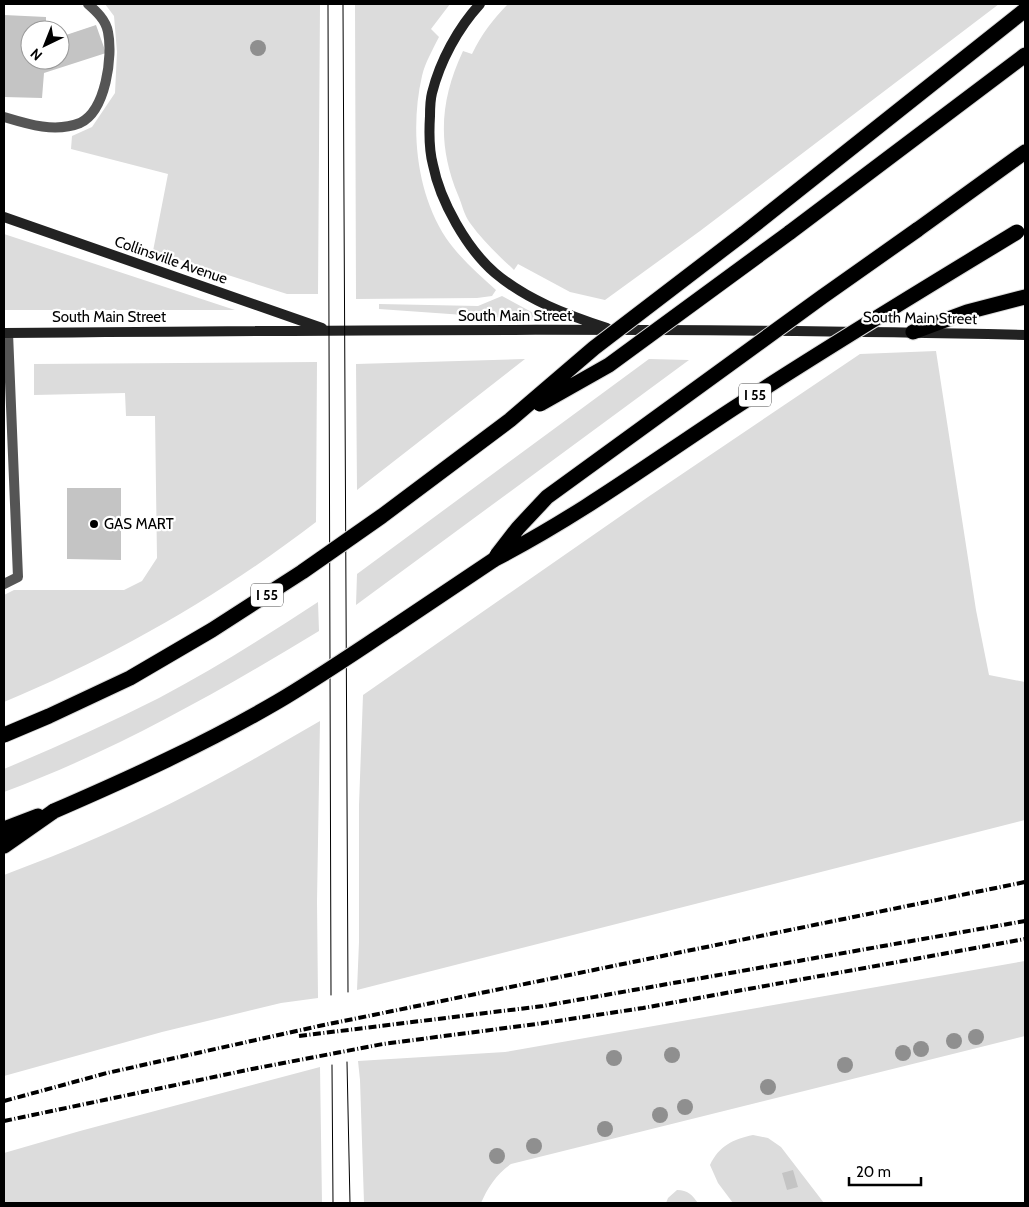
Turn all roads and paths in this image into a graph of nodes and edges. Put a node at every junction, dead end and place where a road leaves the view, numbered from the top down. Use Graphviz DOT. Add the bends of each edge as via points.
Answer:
graph roads {
  1 [pos="88,4"];
  2 [pos="480,4"];
  3 [pos="1025,10"];
  4 [pos="1025,55"];
  5 [pos="4,117"];
  6 [pos="1025,152"];
  7 [pos="4,217"];
  8 [pos="1021,230"];
  9 [pos="1025,297"];
  10 [pos="329,331"];
  11 [pos="616,331"];
  12 [pos="6,332"];
  13 [pos="913,332"];
  14 [pos="1025,335"];
  15 [pos="7,406"];
  16 [pos="510,420"];
  17 [pos="495,559"];
  18 [pos="4,584"];
  19 [pos="4,735"];
  20 [pos="54,811"];
  21 [pos="4,829"];
  22 [pos="4,846"];
  1 -- 5 [label="lane" via="100,15 108,30 109,42 108,77 93,110 80,122 65,126 38,126"];
  2 -- 11 [label="main road" via="440,66 431,95 432,165 446,204 466,240 494,272 530,297 566,315"];
  3 -- 16 [label="highway, I 55, bridge" via="594,348"];
  4 -- 16 [label="highway, I 55, bridge" via="609,365"];
  6 -- 17 [label="highway, I 55, bridge" via="547,498 518,528"];
  7 -- 10 [label="main road, Collinsville Avenue"];
  8 -- 17 [label="highway, I 55, bridge" via="736,407 564,520"];
  9 -- 13 [label="highway" via="967,312"];
  10 -- 11 [label="main road, South Main Street"];
  10 -- 12 [label="main road, South Main Street"];
  11 -- 13 [label="main road, South Main Street"];
  12 -- 15 [label="lane"];
  13 -- 14 [label="main road, South Main Street"];
  15 -- 18 [label="lane" via="18,577"];
  16 -- 19 [label="highway, I 55, bridge" via="382,516 212,630 130,678"];
  17 -- 20 [label="highway, I 55, bridge" via="277,702 201,744"];
  20 -- 21 [label="highway, I 55"];
  20 -- 22 [label="highway"];
}
